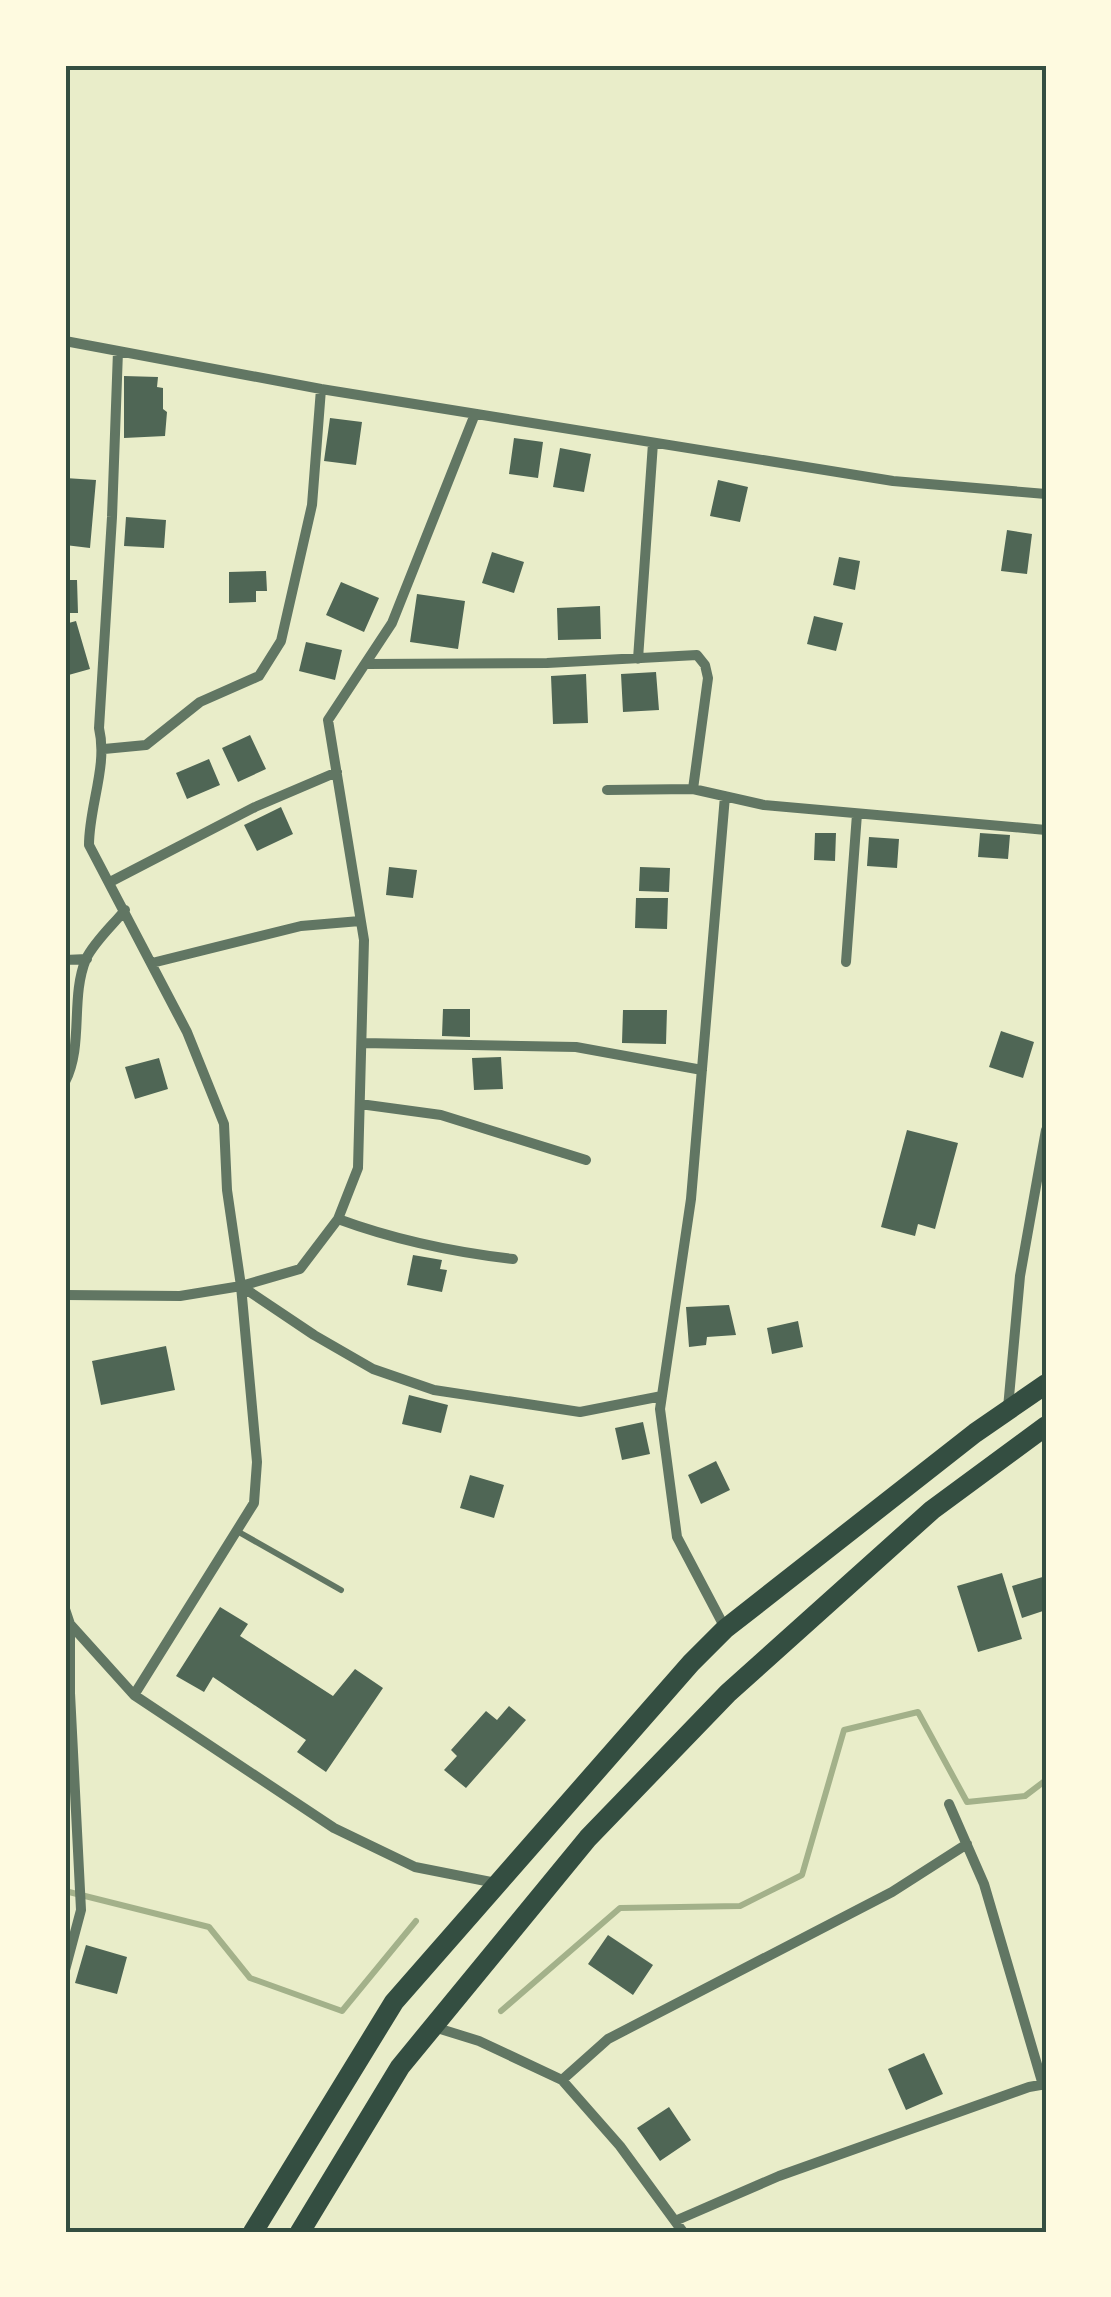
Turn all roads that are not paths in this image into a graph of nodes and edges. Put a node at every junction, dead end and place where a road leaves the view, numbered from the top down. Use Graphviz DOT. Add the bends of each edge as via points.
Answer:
graph roads {
  1 [pos="65,341"];
  2 [pos="118,351"];
  3 [pos="321,389"];
  4 [pos="475,414"];
  5 [pos="653,443"];
  6 [pos="1046,494"];
  7 [pos="638,658"];
  8 [pos="368,664"];
  9 [pos="104,749"];
  10 [pos="337,772"];
  11 [pos="692,789"];
  12 [pos="607,790"];
  13 [pos="725,796"];
  14 [pos="857,814"];
  15 [pos="1046,830"];
  16 [pos="110,882"];
  17 [pos="125,910"];
  18 [pos="360,921"];
  19 [pos="86,959"];
  20 [pos="65,960"];
  21 [pos="846,962"];
  22 [pos="152,963"];
  23 [pos="362,1043"];
  24 [pos="702,1070"];
  25 [pos="65,1082"];
  26 [pos="360,1104"];
  27 [pos="1046,1130"];
  28 [pos="586,1160"];
  29 [pos="338,1219"];
  30 [pos="513,1259"];
  31 [pos="241,1286"];
  32 [pos="65,1295"];
  33 [pos="1046,1384"];
  34 [pos="662,1396"];
  35 [pos="1008,1409"];
  36 [pos="1046,1426"];
  37 [pos="237,1532"];
  38 [pos="341,1590"];
  39 [pos="65,1609"];
  40 [pos="70,1624"];
  41 [pos="725,1629"];
  42 [pos="134,1694"];
  43 [pos="68,1714"];
  44 [pos="949,1804"];
  45 [pos="967,1844"];
  46 [pos="497,1884"];
  47 [pos="65,1970"];
  48 [pos="433,2027"];
  49 [pos="562,2080"];
  50 [pos="1045,2084"];
  51 [pos="675,2222"];
  52 [pos="253,2232"];
  53 [pos="300,2232"];
  54 [pos="683,2232"];
  1 -- 2 [label="street"];
  2 -- 3 [label="street"];
  2 -- 9 [label="street" via="99,728"];
  3 -- 4 [label="street"];
  3 -- 9 [label="street" via="312,505 281,640 259,676 200,702 146,745"];
  4 -- 5 [label="street"];
  4 -- 8 [label="street" via="392,623"];
  5 -- 6 [label="street" via="892,481"];
  5 -- 7 [label="street"];
  7 -- 8 [label="street"];
  7 -- 11 [label="street" via="696,656 706,665"];
  8 -- 10 [label="street" via="328,720"];
  9 -- 16 [label="street" via="89,846"];
  10 -- 16 [label="street"];
  10 -- 18 [label="street"];
  11 -- 12 [label="street"];
  11 -- 13 [label="street"];
  13 -- 14 [label="street"];
  13 -- 24 [label="street"];
  14 -- 15 [label="street"];
  14 -- 21 [label="street"];
  16 -- 17 [label="street"];
  17 -- 19 [label="street"];
  17 -- 22 [label="street"];
  18 -- 22 [label="street" via="301,926"];
  18 -- 23 [label="street"];
  19 -- 20 [label="street"];
  19 -- 25 [label="street" via="73,1067"];
  22 -- 31 [label="street" via="224,1124"];
  23 -- 24 [label="street" via="576,1047"];
  23 -- 26 [label="street"];
  24 -- 34 [label="street"];
  26 -- 28 [label="street" via="442,1116"];
  26 -- 29 [label="street" via="358,1168"];
  27 -- 35 [label="street" via="1020,1276"];
  29 -- 30 [label="street" via="452,1252"];
  29 -- 31 [label="street" via="300,1269"];
  31 -- 32 [label="street" via="180,1296"];
  31 -- 34 [label="street" via="374,1369 434,1390 580,1412"];
  31 -- 37 [label="street" via="257,1462 254,1503"];
  33 -- 35 [label="highway"];
  34 -- 41 [label="street" via="677,1537"];
  35 -- 41 [label="highway"];
  36 -- 48 [label="highway" via="932,1510 728,1693 588,1838"];
  37 -- 38 [label="lane"];
  37 -- 42 [label="street"];
  39 -- 40 [label="street"];
  40 -- 42 [label="street"];
  40 -- 43 [label="street"];
  41 -- 46 [label="highway"];
  42 -- 46 [label="street" via="334,1828 415,1866"];
  43 -- 47 [label="street" via="82,1910"];
  44 -- 45 [label="street"];
  45 -- 49 [label="street" via="892,1892 608,2039"];
  45 -- 50 [label="street"];
  46 -- 52 [label="highway" via="394,2002"];
  48 -- 49 [label="street"];
  48 -- 53 [label="highway" via="400,2067"];
  49 -- 51 [label="street"];
  50 -- 51 [label="street" via="779,2176"];
  51 -- 54 [label="street"];
}
